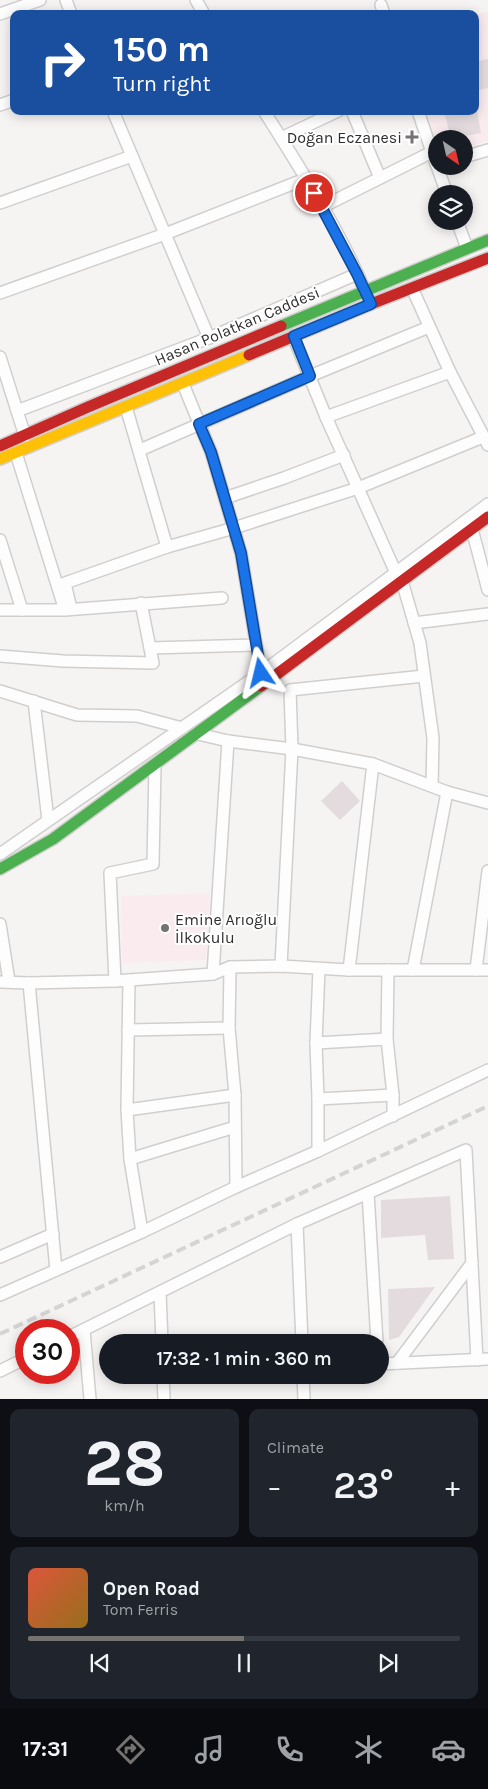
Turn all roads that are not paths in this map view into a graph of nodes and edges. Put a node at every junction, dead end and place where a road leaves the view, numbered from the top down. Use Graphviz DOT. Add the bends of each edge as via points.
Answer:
graph roads {
  1 [pos="40,0"];
  2 [pos="11,10"];
  3 [pos="115,115"];
  4 [pos="267,115"];
  5 [pos="330,115"];
  6 [pos="354,115"];
  7 [pos="419,115"];
  8 [pos="281,138"];
  9 [pos="428,140"];
  10 [pos="488,150"];
  11 [pos="428,154"];
  12 [pos="473,154"];
  13 [pos="132,156"];
  14 [pos="380,178"];
  15 [pos="305,179"];
  16 [pos="0,203"];
  17 [pos="322,207"];
  18 [pos="460,230"];
  19 [pos="165,234"];
  20 [pos="488,240"];
  21 [pos="467,248"];
  22 [pos="488,258"];
  23 [pos="357,274"];
  24 [pos="412,288"];
  25 [pos="365,290"];
  26 [pos="0,293"];
  27 [pos="371,304"];
  28 [pos="429,327"];
  29 [pos="294,336"];
  30 [pos="209,338"];
  31 [pos="0,358"];
  32 [pos="450,372"];
  33 [pos="310,376"];
  34 [pos="183,384"];
  35 [pos="126,407"];
  36 [pos="17,411"];
  37 [pos="326,417"];
  38 [pos="199,424"];
  39 [pos="25,436"];
  40 [pos="486,441"];
  41 [pos="0,446"];
  42 [pos="140,450"];
  43 [pos="16,452"];
  44 [pos="344,455"];
  45 [pos="0,459"];
  46 [pos="358,488"];
  47 [pos="225,498"];
  48 [pos="488,504"];
  49 [pos="488,517"];
  50 [pos="234,528"];
  51 [pos="472,529"];
  52 [pos="0,540"];
  53 [pos="167,547"];
  54 [pos="399,577"];
  55 [pos="488,590"];
  56 [pos="222,598"];
  57 [pos="141,603"];
  58 [pos="68,609"];
  59 [pos="0,610"];
  60 [pos="22,610"];
  61 [pos="488,614"];
  62 [pos="414,623"];
  63 [pos="256,645"];
  64 [pos="150,648"];
  65 [pos="0,656"];
  66 [pos="286,668"];
  67 [pos="261,673"];
  68 [pos="424,676"];
  69 [pos="0,690"];
  70 [pos="290,690"];
  71 [pos="34,701"];
  72 [pos="182,728"];
  73 [pos="198,734"];
  74 [pos="228,741"];
  75 [pos="292,749"];
  76 [pos="374,764"];
  77 [pos="155,765"];
  78 [pos="432,786"];
  79 [pos="447,792"];
  80 [pos="488,803"];
  81 [pos="48,820"];
  82 [pos="0,854"];
  83 [pos="0,869"];
  84 [pos="488,870"];
  85 [pos="0,924"];
  86 [pos="281,966"];
  87 [pos="230,967"];
  88 [pos="319,969"];
  89 [pos="349,970"];
  90 [pos="388,970"];
  91 [pos="414,970"];
  92 [pos="476,970"];
  93 [pos="488,970"];
  94 [pos="213,974"];
  95 [pos="128,980"];
  96 [pos="4,981"];
  97 [pos="115,981"];
  98 [pos="29,983"];
  99 [pos="229,1028"];
  100 [pos="128,1030"];
  101 [pos="387,1039"];
  102 [pos="316,1042"];
  103 [pos="488,1070"];
  104 [pos="235,1095"];
  105 [pos="393,1096"];
  106 [pos="318,1098"];
  107 [pos="127,1110"];
  108 [pos="393,1116"];
  109 [pos="235,1127"];
  110 [pos="318,1151"];
  111 [pos="130,1159"];
  112 [pos="236,1187"];
  113 [pos="368,1193"];
  114 [pos="297,1224"];
  115 [pos="142,1232"];
  116 [pos="53,1234"];
  117 [pos="0,1257"];
  118 [pos="472,1263"];
  119 [pos="56,1270"];
  120 [pos="160,1293"];
  121 [pos="0,1296"];
  122 [pos="84,1330"];
  123 [pos="80,1332"];
  124 [pos="162,1334"];
  125 [pos="302,1334"];
  126 [pos="377,1334"];
  127 [pos="482,1359"];
  128 [pos="389,1363"];
  129 [pos="397,1363"];
  130 [pos="15,1364"];
  131 [pos="0,1371"];
  132 [pos="163,1384"];
  133 [pos="304,1384"];
  134 [pos="90,1399"];
  135 [pos="164,1399"];
  136 [pos="304,1399"];
  1 -- 2 [label="street"];
  3 -- 13 [label="street"];
  4 -- 8 [label="street"];
  5 -- 8 [label="street"];
  6 -- 14 [label="street"];
  7 -- 9 [label="street"];
  8 -- 15 [label="street"];
  10 -- 12 [label="street"];
  11 -- 14 [label="street"];
  13 -- 16 [label="street"];
  13 -- 19 [label="street"];
  14 -- 17 [label="street"];
  15 -- 17 [label="street"];
  15 -- 19 [label="street"];
  17 -- 23 [label="street"];
  18 -- 21 [label="street"];
  19 -- 26 [label="street"];
  19 -- 30 [label="street"];
  20 -- 21 [label="main road, Hasan Polatkan Caddesi"];
  21 -- 25 [label="main road, Hasan Polatkan Caddesi"];
  22 -- 24 [label="main road, Hasan Polatkan Caddesi"];
  23 -- 25 [label="street"];
  23 -- 30 [label="street"];
  24 -- 27 [label="main road, Hasan Polatkan Caddesi"];
  24 -- 28 [label="street"];
  25 -- 27 [label="street"];
  25 -- 39 [label="main road, Hasan Polatkan Caddesi"];
  27 -- 29 [label="main road, Hasan Polatkan Caddesi"];
  28 -- 32 [label="street"];
  28 -- 33 [label="street"];
  29 -- 33 [label="street"];
  29 -- 34 [label="main road, Hasan Polatkan Caddesi"];
  30 -- 36 [label="street"];
  31 -- 36 [label="street"];
  32 -- 37 [label="street"];
  32 -- 40 [label="street"];
  33 -- 37 [label="street"];
  33 -- 38 [label="street"];
  34 -- 35 [label="main road, Hasan Polatkan Caddesi"];
  34 -- 38 [label="street"];
  35 -- 42 [label="street"];
  35 -- 43 [label="main road, Hasan Polatkan Caddesi"];
  36 -- 39 [label="street"];
  37 -- 44 [label="street"];
  38 -- 42 [label="street"];
  38 -- 47 [label="street"];
  39 -- 41 [label="main road, Hasan Polatkan Caddesi"];
  40 -- 46 [label="street"];
  42 -- 53 [label="street"];
  43 -- 45 [label="main road, Hasan Polatkan Caddesi"];
  43 -- 58 [label="street"];
  44 -- 46 [label="street"];
  44 -- 47 [label="street"];
  46 -- 50 [label="street"];
  46 -- 54 [label="street"];
  47 -- 50 [label="street"];
  48 -- 54 [label="street"];
  49 -- 51 [label="main road"];
  50 -- 53 [label="street"];
  50 -- 63 [label="street"];
  51 -- 54 [label="main road"];
  51 -- 55 [label="street"];
  52 -- 60 [label="street"];
  53 -- 58 [label="street" via="65,583"];
  54 -- 62 [label="street"];
  54 -- 66 [label="main road"];
  54 -- 67 [label="street"];
  56 -- 57 [label="street"];
  57 -- 58 [label="street"];
  57 -- 64 [label="street"];
  58 -- 60 [label="street"];
  59 -- 60 [label="street"];
  61 -- 62 [label="street"];
  62 -- 68 [label="street"];
  63 -- 64 [label="street"];
  63 -- 67 [label="street"];
  64 -- 65 [label="street" via="153,664"];
  66 -- 70 [label="street"];
  66 -- 73 [label="main road"];
  67 -- 72 [label="street"];
  68 -- 70 [label="street"];
  68 -- 78 [label="street" via="433,738"];
  69 -- 71 [label="street"];
  70 -- 75 [label="street"];
  71 -- 72 [label="street" via="78,715 136,716"];
  71 -- 81 [label="street"];
  72 -- 81 [label="street"];
  73 -- 74 [label="street"];
  73 -- 77 [label="main road"];
  74 -- 75 [label="street"];
  74 -- 94 [label="street"];
  75 -- 76 [label="street"];
  75 -- 86 [label="street"];
  76 -- 78 [label="street"];
  76 -- 89 [label="street"];
  77 -- 83 [label="main road" via="53,840"];
  77 -- 97 [label="street" via="153,864 110,873"];
  78 -- 79 [label="street"];
  79 -- 80 [label="street"];
  79 -- 91 [label="street"];
  81 -- 82 [label="street"];
  84 -- 92 [label="street"];
  85 -- 96 [label="street"];
  86 -- 87 [label="street"];
  86 -- 88 [label="street"];
  87 -- 94 [label="street"];
  87 -- 99 [label="street"];
  88 -- 89 [label="street"];
  88 -- 102 [label="street"];
  89 -- 90 [label="street"];
  90 -- 91 [label="street"];
  90 -- 101 [label="street"];
  91 -- 92 [label="street"];
  92 -- 93 [label="street"];
  94 -- 95 [label="street"];
  95 -- 97 [label="street"];
  95 -- 100 [label="street"];
  96 -- 98 [label="street"];
  97 -- 98 [label="street"];
  98 -- 116 [label="street"];
  99 -- 100 [label="street"];
  99 -- 104 [label="street"];
  100 -- 107 [label="street"];
  101 -- 102 [label="street"];
  101 -- 105 [label="street"];
  102 -- 106 [label="street"];
  103 -- 108 [label="street"];
  104 -- 107 [label="street"];
  104 -- 109 [label="street"];
  105 -- 106 [label="street"];
  105 -- 108 [label="street"];
  106 -- 110 [label="street"];
  107 -- 111 [label="street"];
  108 -- 110 [label="street"];
  109 -- 111 [label="street"];
  109 -- 112 [label="street"];
  110 -- 112 [label="street"];
  111 -- 115 [label="street"];
  112 -- 115 [label="street"];
  113 -- 114 [label="street"];
  113 -- 118 [label="street" via="466,1150"];
  113 -- 126 [label="street"];
  114 -- 120 [label="street"];
  114 -- 125 [label="street"];
  115 -- 119 [label="street"];
  116 -- 117 [label="street"];
  116 -- 119 [label="street"];
  118 -- 127 [label="street"];
  118 -- 129 [label="street"];
  119 -- 121 [label="street"];
  120 -- 122 [label="street"];
  120 -- 124 [label="street"];
  122 -- 123 [label="street"];
  122 -- 134 [label="street"];
  127 -- 129 [label="street"];
  128 -- 129 [label="street"];
  130 -- 131 [label="street"];
  132 -- 135 [label="street"];
  133 -- 136 [label="street"];
}
